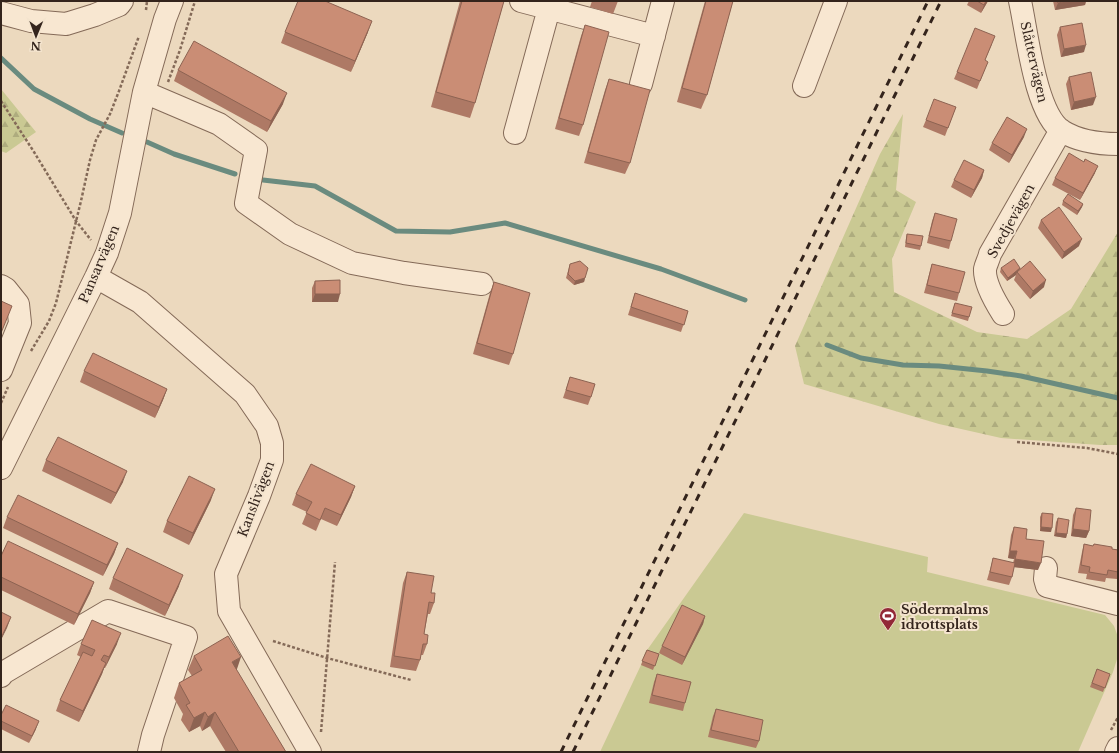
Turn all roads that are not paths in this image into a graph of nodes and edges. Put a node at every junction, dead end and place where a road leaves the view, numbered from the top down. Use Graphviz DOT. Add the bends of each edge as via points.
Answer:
graph roads {
  1 [pos="122,1"];
  2 [pos="172,1"];
  3 [pos="521,1"];
  4 [pos="663,1"];
  5 [pos="836,1"];
  6 [pos="1020,1"];
  7 [pos="550,5"];
  8 [pos="1,13"];
  9 [pos="654,36"];
  10 [pos="641,84"];
  11 [pos="804,86"];
  12 [pos="153,96"];
  13 [pos="1061,130"];
  14 [pos="514,133"];
  15 [pos="1118,144"];
  16 [pos="96,277"];
  17 [pos="482,284"];
  18 [pos="1,286"];
  19 [pos="1003,314"];
  20 [pos="5,377"];
  21 [pos="1,468"];
  22 [pos="1046,568"];
  23 [pos="1118,604"];
  24 [pos="1,676"];
  25 [pos="315,744"];
  26 [pos="1118,748"];
  27 [pos="149,752"];
  28 [pos="1116,752"];
  1 -- 8 [label="street" via="95,16 66,24 30,21"];
  2 -- 12 [label="street, Pansarvägen" via="165,19"];
  3 -- 7 [label="street"];
  4 -- 9 [label="street"];
  5 -- 11 [label="street"];
  6 -- 13 [label="street, Slåttervägen" via="1039,92 1052,121"];
  7 -- 9 [label="street"];
  7 -- 14 [label="street"];
  9 -- 10 [label="street"];
  12 -- 16 [label="street, Pansarvägen" via="120,213"];
  12 -- 17 [label="street" via="219,124 256,150 246,203 290,234 352,263"];
  13 -- 15 [label="street, Slåttervägen" via="1091,142"];
  13 -- 19 [label="street, Svedjevägen" via="990,254 985,270 988,285"];
  16 -- 21 [label="street, Pansarvägen"];
  16 -- 25 [label="street, Kanslivägen" via="140,302 245,394 267,426 272,443 272,460 226,574 229,611"];
  18 -- 20 [label="street" via="18,304 20,323"];
  22 -- 23 [label="street" via="1047,586"];
  24 -- 27 [label="street" via="108,611 186,637"];
  26 -- 28 [label="street"];
}
